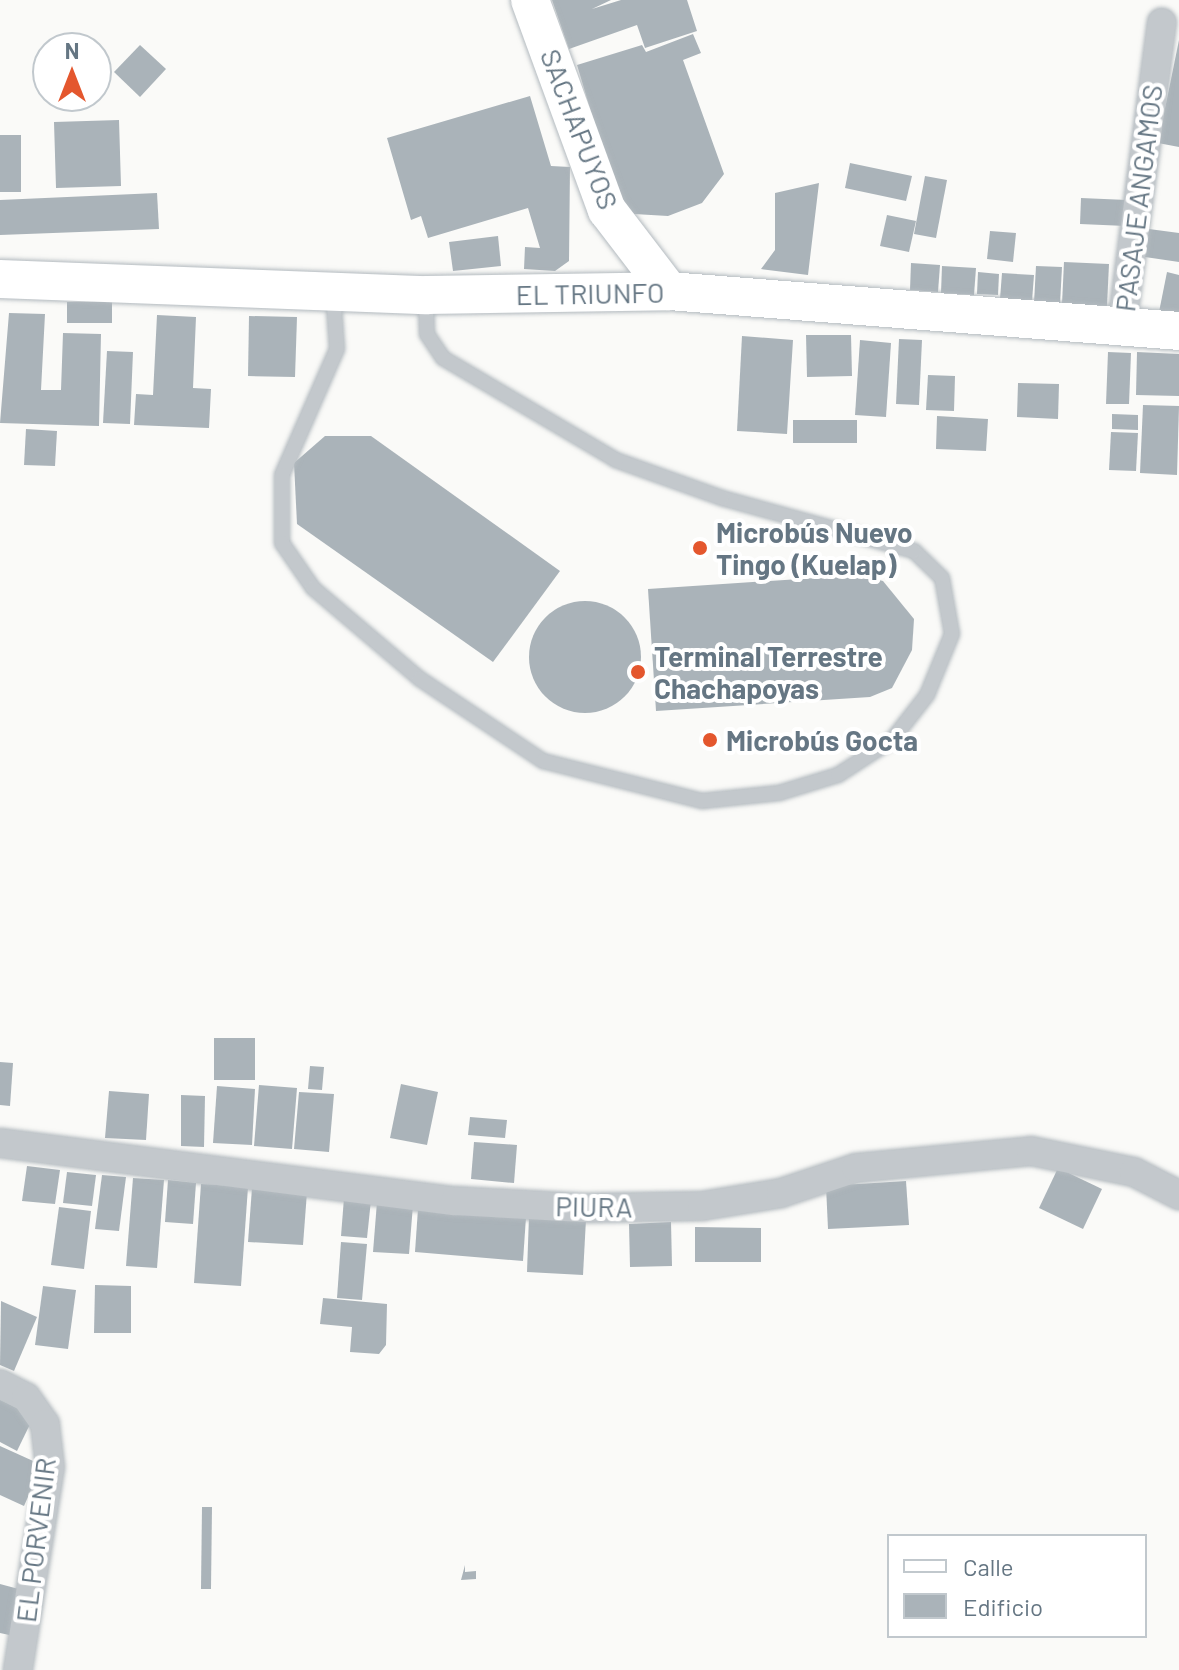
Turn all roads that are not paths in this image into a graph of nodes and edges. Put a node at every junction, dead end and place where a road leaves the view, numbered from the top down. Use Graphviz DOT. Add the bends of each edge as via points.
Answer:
graph roads {
  1 [pos="530,0"];
  2 [pos="1162,23"];
  3 [pos="0,279"];
  4 [pos="669,291"];
  5 [pos="333,292"];
  6 [pos="426,295"];
  7 [pos="1122,325"];
  8 [pos="1179,331"];
  9 [pos="0,1143"];
  10 [pos="1179,1195"];
  11 [pos="0,1384"];
  12 [pos="18,1670"];
  1 -- 4 [label="main road, SACHAPUYOS" via="607,210"];
  2 -- 7 [label="street, PASAJE ANGAMOS"];
  3 -- 5 [label="main road, EL TRIUNFO"];
  4 -- 6 [label="main road, EL TRIUNFO"];
  4 -- 7 [label="main road, EL TRIUNFO" via="892,314"];
  5 -- 6 [label="main road, EL TRIUNFO"];
  5 -- 6 [label="lane" via="337,349 282,475 282,543 313,588 420,679 543,761 702,801 779,793 838,775 892,740 927,695 952,634 942,578 914,551 722,498 616,460 443,358 427,334"];
  7 -- 8 [label="main road, EL TRIUNFO"];
  9 -- 10 [label="street, PIURA" via="455,1201 583,1208 702,1206 781,1193 856,1168 1031,1151 1134,1172"];
  11 -- 12 [label="street, EL PORVENIR" via="26,1397 45,1424 50,1467"];
}
